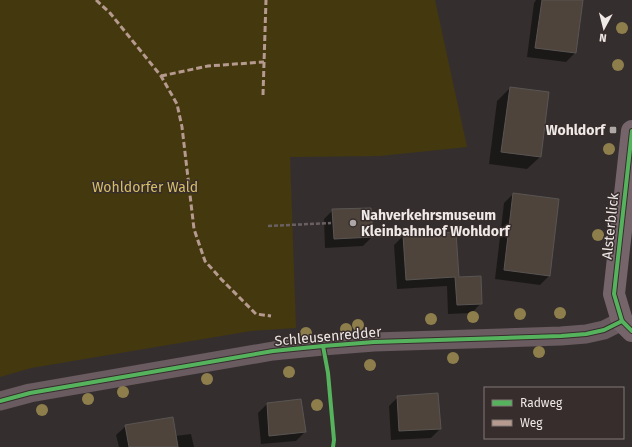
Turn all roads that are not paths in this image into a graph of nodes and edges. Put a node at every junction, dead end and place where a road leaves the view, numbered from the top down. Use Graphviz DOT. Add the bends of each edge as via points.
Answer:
graph roads {
  1 [pos="632,131"];
  2 [pos="627,326"];
  3 [pos="0,401"];
  1 -- 2 [label="street, Alsterblick" via="614,294"];
  2 -- 3 [label="street, Schleusenredder" via="560,336 374,342 273,351 30,393"];
}
